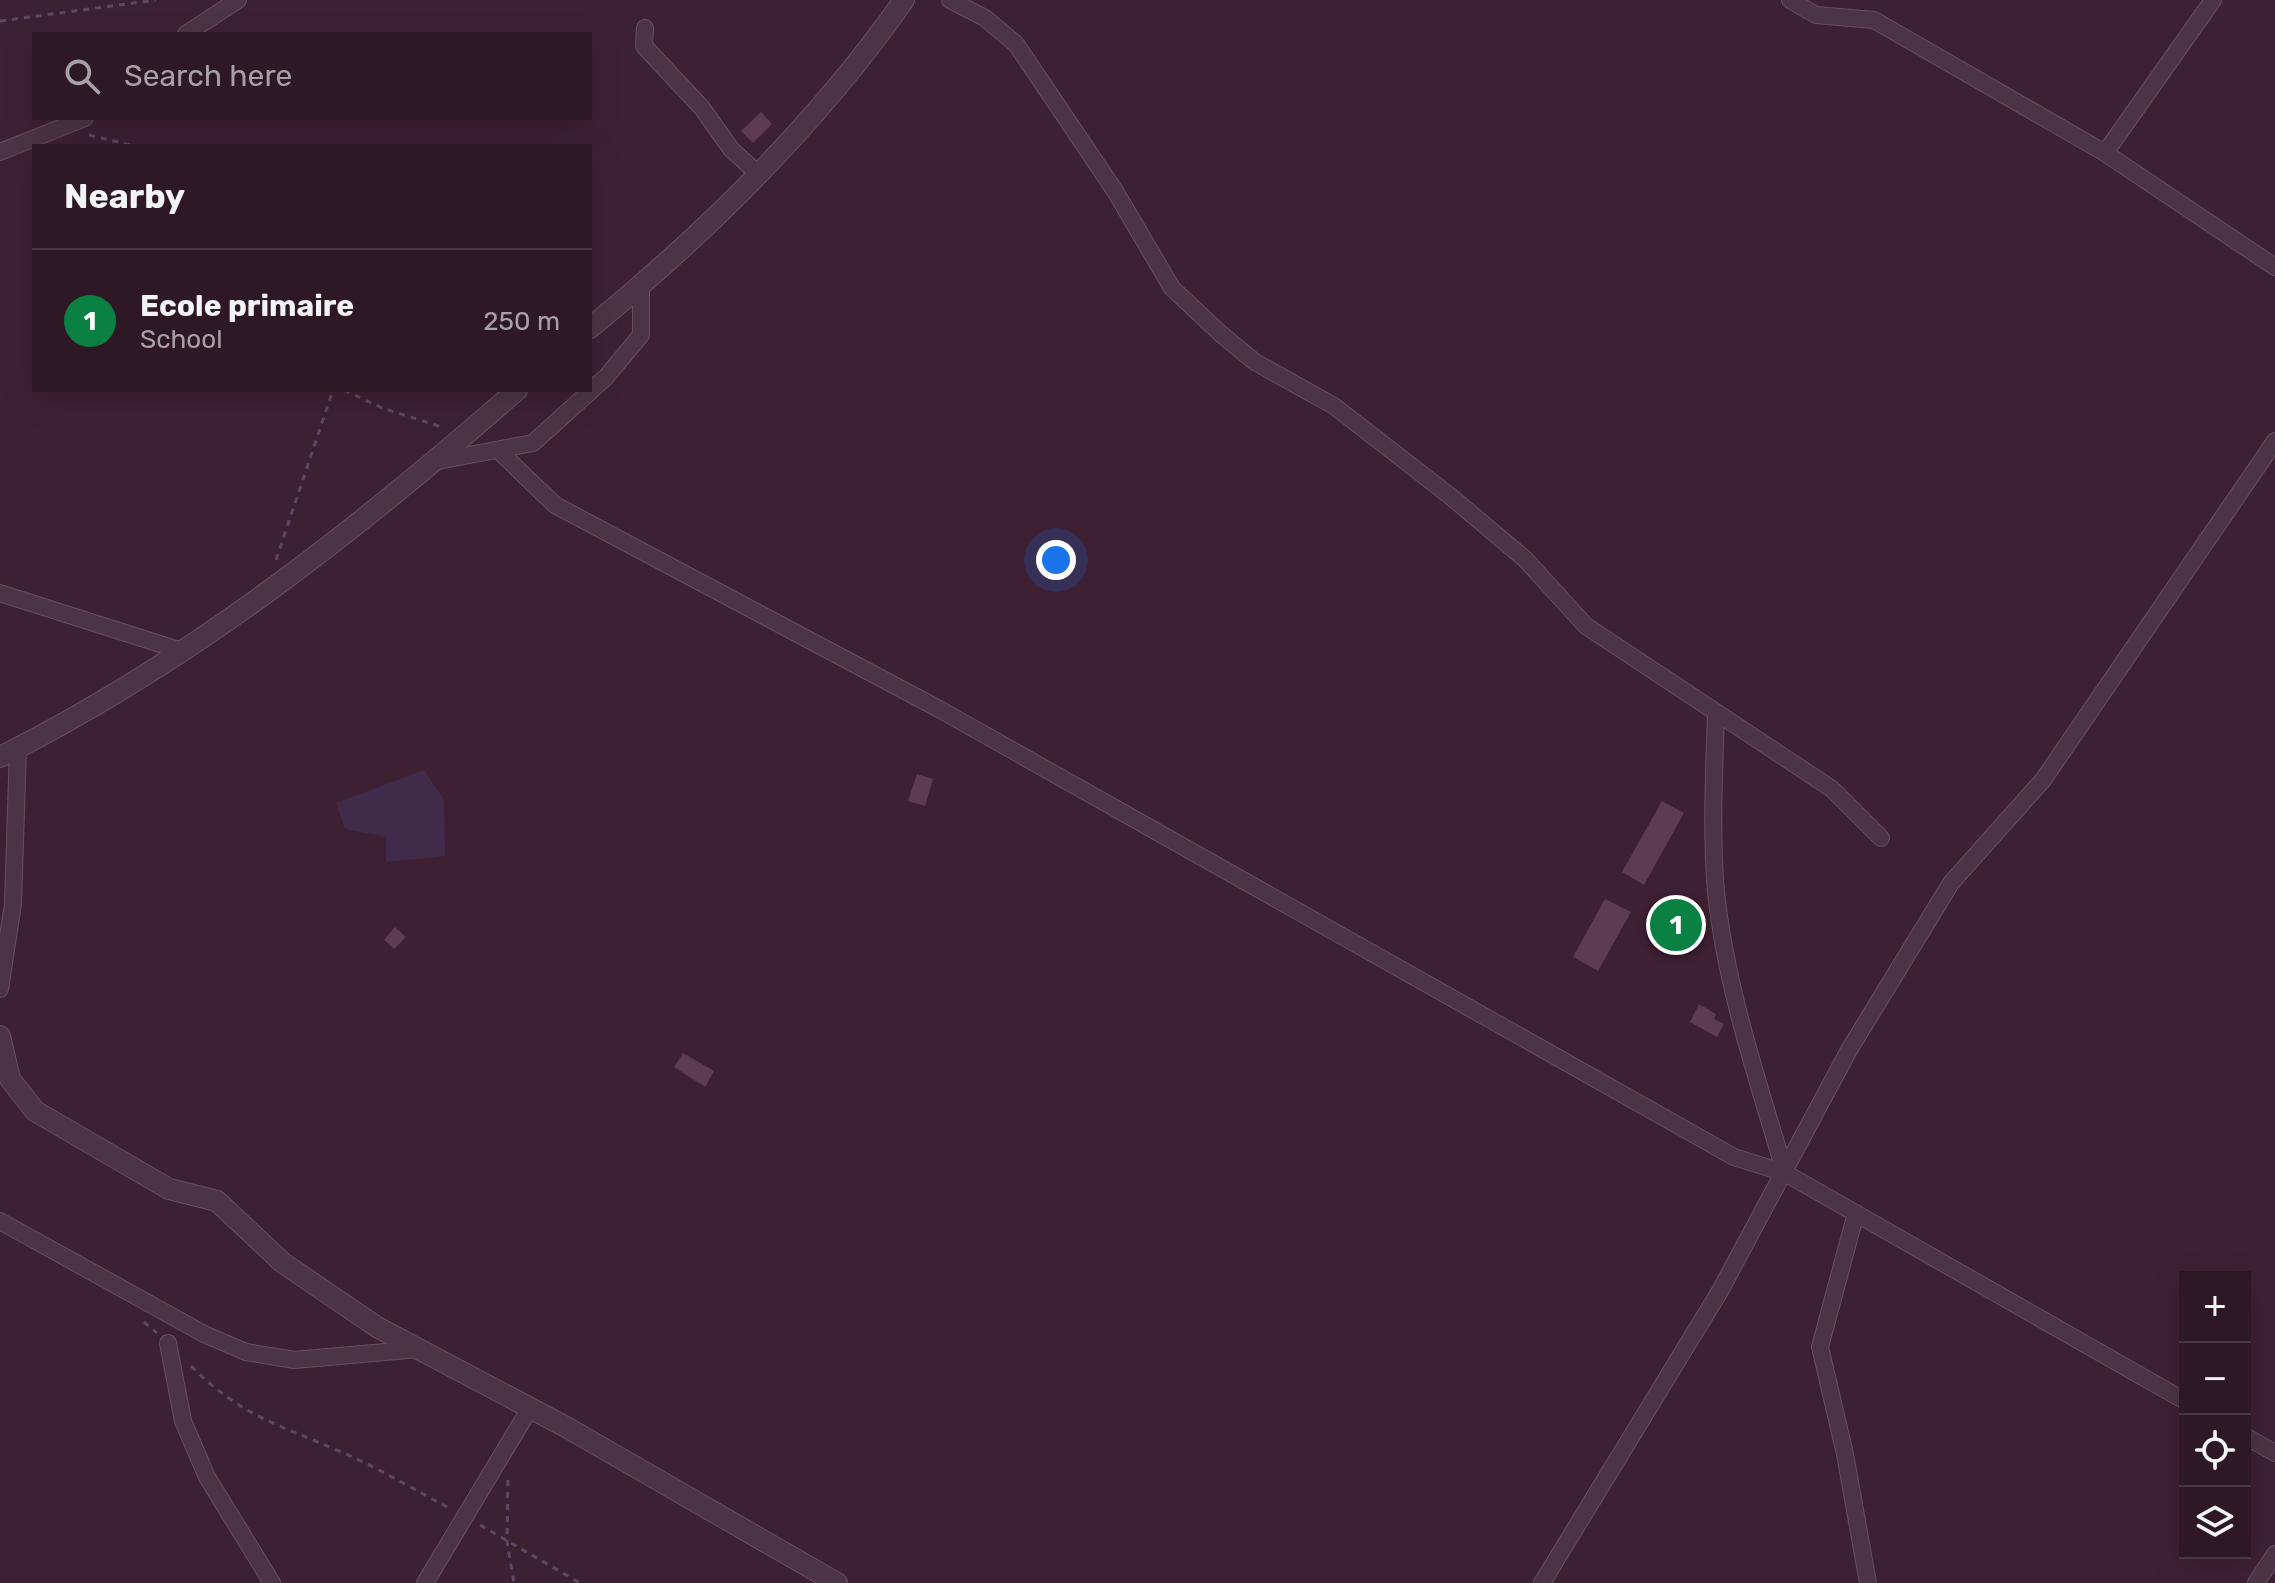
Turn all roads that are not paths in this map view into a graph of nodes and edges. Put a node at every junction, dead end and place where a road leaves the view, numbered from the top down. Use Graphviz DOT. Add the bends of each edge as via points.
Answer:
graph roads {
  1 [pos="238,0"];
  2 [pos="904,0"];
  3 [pos="950,0"];
  4 [pos="1790,0"];
  5 [pos="2213,0"];
  6 [pos="645,28"];
  7 [pos="189,32"];
  8 [pos="81,120"];
  9 [pos="0,152"];
  10 [pos="2105,153"];
  11 [pos="758,174"];
  12 [pos="2275,267"];
  13 [pos="641,283"];
  14 [pos="592,326"];
  15 [pos="592,390"];
  16 [pos="515,392"];
  17 [pos="589,392"];
  18 [pos="2275,441"];
  19 [pos="498,450"];
  20 [pos="431,463"];
  21 [pos="0,593"];
  22 [pos="182,651"];
  23 [pos="1716,714"];
  24 [pos="9,753"];
  25 [pos="1881,838"];
  26 [pos="0,989"];
  27 [pos="0,1036"];
  28 [pos="1785,1173"];
  29 [pos="1856,1213"];
  30 [pos="0,1221"];
  31 [pos="168,1343"];
  32 [pos="419,1349"];
  33 [pos="2179,1398"];
  34 [pos="530,1408"];
  35 [pos="2251,1439"];
  36 [pos="2275,1453"];
  37 [pos="2275,1554"];
  38 [pos="272,1583"];
  39 [pos="425,1583"];
  40 [pos="837,1583"];
  41 [pos="1542,1583"];
  42 [pos="1868,1583"];
  43 [pos="2256,1583"];
  1 -- 7 [label="street"];
  2 -- 11 [label="street" via="848,78"];
  3 -- 23 [label="street" via="985,18 1016,44 1115,191 1172,288 1211,325 1255,362 1334,406 1525,559 1586,626"];
  4 -- 10 [label="street" via="1816,15 1874,20"];
  5 -- 10 [label="street"];
  6 -- 11 [label="street" via="644,46"];
  8 -- 9 [label="street"];
  10 -- 12 [label="street"];
  11 -- 13 [label="street"];
  13 -- 14 [label="street"];
  13 -- 15 [label="street" via="641,335"];
  16 -- 20 [label="street"];
  17 -- 19 [label="street" via="533,443"];
  18 -- 28 [label="street" via="2043,780 1951,883 1849,1050"];
  19 -- 20 [label="street"];
  19 -- 28 [label="street" via="555,505 939,709 1734,1157"];
  20 -- 22 [label="street" via="235,618"];
  21 -- 22 [label="street"];
  22 -- 24 [label="street" via="91,711"];
  23 -- 25 [label="street" via="1832,789"];
  23 -- 28 [label="street" via="1716,893 1743,1029"];
  24 -- 26 [label="street" via="13,904"];
  27 -- 32 [label="street" via="10,1079 35,1111 169,1189 217,1201 283,1263"];
  28 -- 29 [label="street"];
  28 -- 41 [label="street" via="1720,1291"];
  29 -- 33 [label="street"];
  29 -- 42 [label="street" via="1820,1347"];
  30 -- 32 [label="street" via="246,1352 294,1360"];
  31 -- 38 [label="street" via="183,1421 207,1477"];
  32 -- 34 [label="street"];
  34 -- 39 [label="street"];
  34 -- 40 [label="street"];
  35 -- 36 [label="street"];
  37 -- 43 [label="street"];
}
